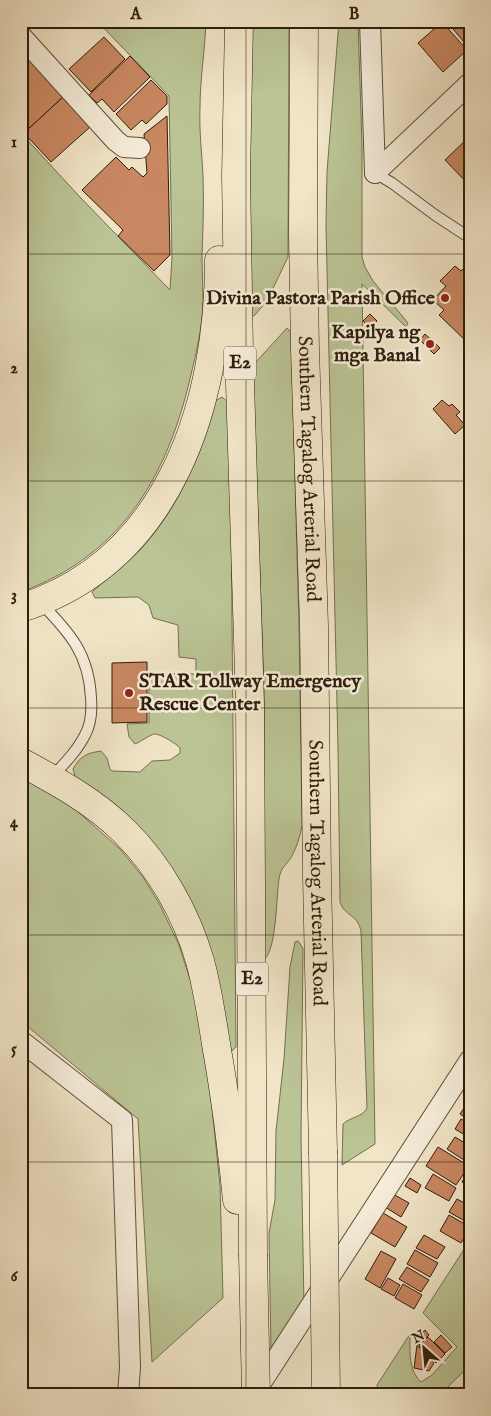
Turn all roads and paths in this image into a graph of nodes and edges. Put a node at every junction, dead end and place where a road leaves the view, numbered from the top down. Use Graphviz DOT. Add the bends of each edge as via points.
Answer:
graph roads {
  1 [pos="228,21"];
  2 [pos="239,21"];
  3 [pos="304,21"];
  4 [pos="370,21"];
  5 [pos="21,36"];
  6 [pos="470,83"];
  7 [pos="140,148"];
  8 [pos="375,173"];
  9 [pos="469,238"];
  10 [pos="31,605"];
  11 [pos="21,762"];
  12 [pos="52,778"];
  13 [pos="21,1041"];
  14 [pos="470,1060"];
  15 [pos="248,1263"];
  16 [pos="128,1395"];
  17 [pos="255,1395"];
  18 [pos="326,1395"];
  1 -- 10 [label="highway" via="218,174 219,303 210,363 192,431 172,480 140,529 84,580"];
  2 -- 15 [label="highway, E2" via="236,176 250,704"];
  3 -- 18 [label="highway, Southern Tagalog Arterial Road, bridge" via="303,244 314,636"];
  4 -- 8 [label="street"];
  5 -- 7 [label="street" via="116,141 124,147"];
  6 -- 8 [label="street"];
  8 -- 9 [label="lane"];
  10 -- 12 [label="lane" via="62,624 85,661 90,685 92,711 86,734"];
  11 -- 12 [label="highway"];
  12 -- 15 [label="highway" via="97,808 141,850 177,902 191,936 207,988"];
  13 -- 16 [label="street" via="122,1120 130,1367"];
  14 -- 17 [label="street"];
  15 -- 17 [label="highway, E2, bridge"];
}
